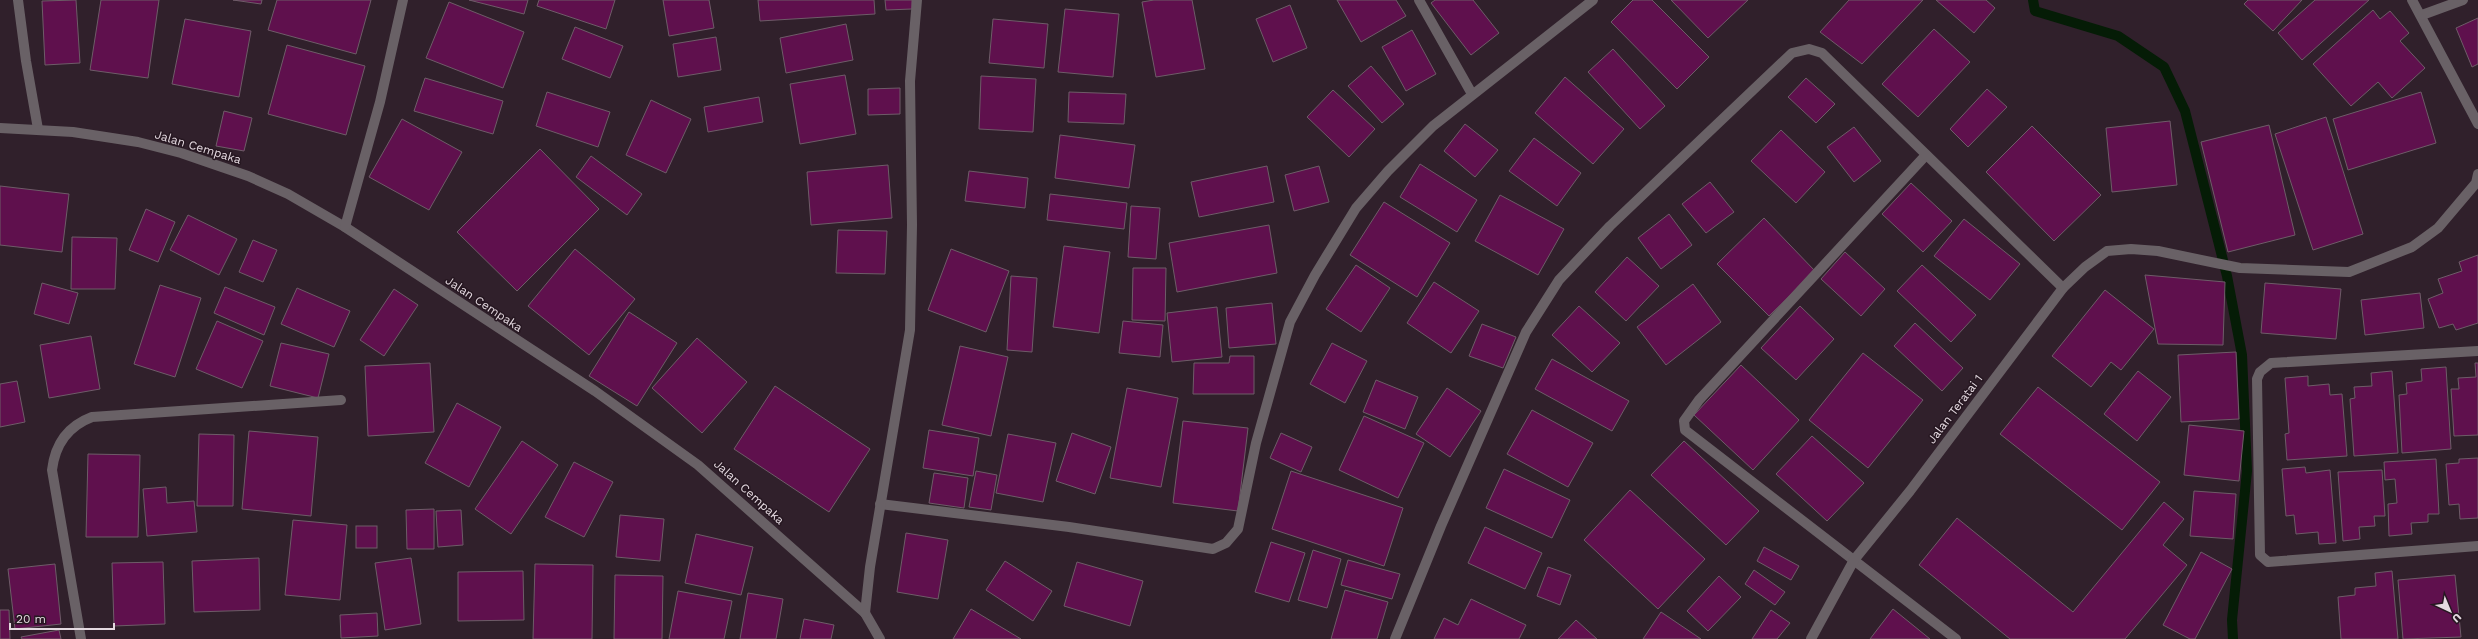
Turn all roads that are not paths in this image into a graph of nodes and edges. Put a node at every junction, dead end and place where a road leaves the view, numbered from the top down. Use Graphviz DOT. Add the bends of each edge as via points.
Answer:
graph roads {
  1 [pos="18,0"];
  2 [pos="403,0"];
  3 [pos="917,0"];
  4 [pos="1419,0"];
  5 [pos="1593,0"];
  6 [pos="2412,0"];
  7 [pos="2464,0"];
  8 [pos="2422,15"];
  9 [pos="1472,94"];
  10 [pos="2478,124"];
  11 [pos="0,128"];
  12 [pos="38,129"];
  13 [pos="1926,154"];
  14 [pos="2478,174"];
  15 [pos="345,227"];
  16 [pos="2063,288"];
  17 [pos="2478,351"];
  18 [pos="341,400"];
  19 [pos="880,504"];
  20 [pos="2478,546"];
  21 [pos="1854,560"];
  22 [pos="865,613"];
  23 [pos="81,639"];
  24 [pos="880,639"];
  25 [pos="1395,639"];
  26 [pos="1811,639"];
  27 [pos="1956,639"];
  1 -- 12 [label="street"];
  2 -- 15 [label="street" via="380,102"];
  3 -- 19 [label="street" via="910,80 910,330"];
  4 -- 9 [label="street"];
  5 -- 9 [label="street"];
  6 -- 8 [label="street"];
  7 -- 8 [label="street"];
  8 -- 10 [label="street"];
  9 -- 19 [label="street" via="1433,126 1388,171 1356,208 1290,322 1256,443 1238,529 1226,543 1213,549 1069,527"];
  11 -- 12 [label="street, Jalan Cempaka"];
  12 -- 15 [label="street, Jalan Cempaka" via="138,142 181,153 288,194"];
  13 -- 16 [label="street"];
  13 -- 21 [label="street" via="1700,400 1684,421 1684,430"];
  13 -- 25 [label="street" via="1822,54 1809,49 1792,53 1610,226 1559,280 1526,332 1441,526"];
  14 -- 16 [label="street, Jalan Teratai 1" via="2476,183 2438,228 2412,247 2349,272 2240,268 2158,251 2107,251"];
  15 -- 22 [label="street, Jalan Cempaka" via="595,391 698,464"];
  16 -- 21 [label="street, Jalan Teratai 1" via="1910,491"];
  17 -- 20 [label="street" via="2271,363 2257,378 2260,555 2263,559 2268,562"];
  18 -- 23 [label="street" via="92,417 69,431 59,444 52,470"];
  19 -- 22 [label="street"];
  21 -- 26 [label="street, Jalan Teratai 1"];
  21 -- 27 [label="street"];
  22 -- 24 [label="street, Jalan Cempaka"];
}
